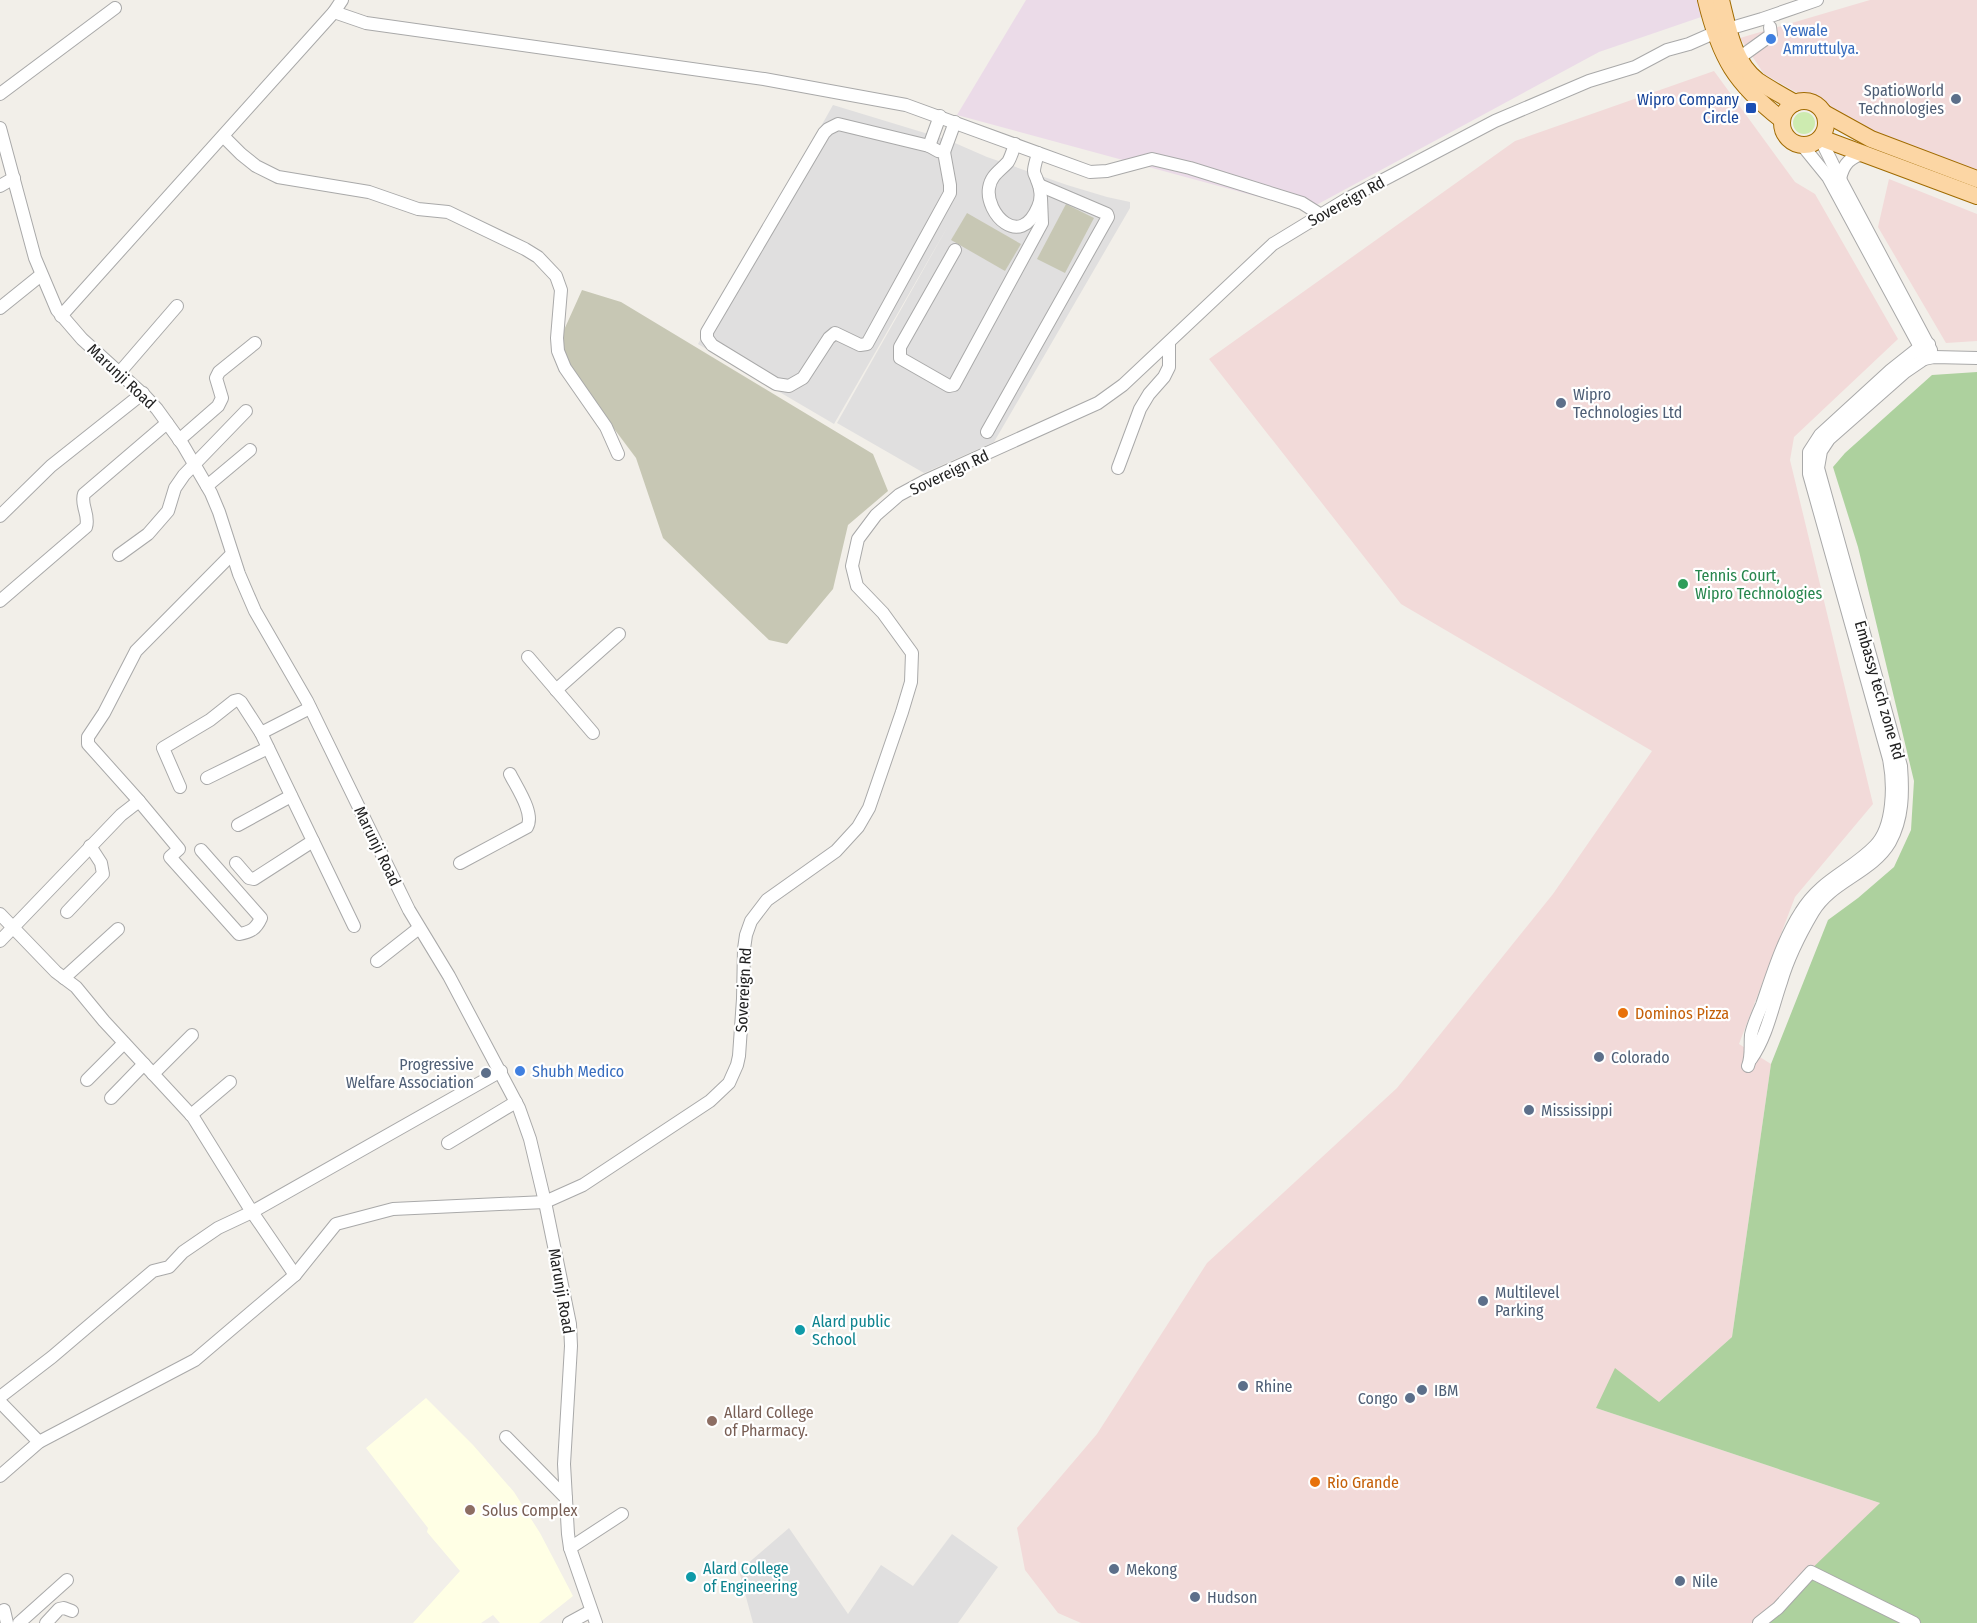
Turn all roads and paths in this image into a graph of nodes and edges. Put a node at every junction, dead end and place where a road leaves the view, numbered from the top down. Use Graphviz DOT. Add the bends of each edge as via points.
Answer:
graph roads {
  1 [pos="342,0"];
  2 [pos="1706,0"];
  3 [pos="1817,0"];
  4 [pos="1725,2"];
  5 [pos="115,8"];
  6 [pos="334,12"];
  7 [pos="1770,27"];
  8 [pos="1721,31"];
  9 [pos="1739,58"];
  10 [pos="0,94"];
  11 [pos="1795,103"];
  12 [pos="1824,113"];
  13 [pos="940,116"];
  14 [pos="1782,120"];
  15 [pos="955,122"];
  16 [pos="0,128"];
  17 [pos="224,136"];
  18 [pos="1821,138"];
  19 [pos="1015,144"];
  20 [pos="1802,145"];
  21 [pos="929,146"];
  22 [pos="944,152"];
  23 [pos="1038,153"];
  24 [pos="1865,154"];
  25 [pos="14,178"];
  26 [pos="1840,179"];
  27 [pos="1977,179"];
  28 [pos="1039,185"];
  29 [pos="0,186"];
  30 [pos="1977,196"];
  31 [pos="1041,198"];
  32 [pos="1321,215"];
  33 [pos="955,250"];
  34 [pos="41,275"];
  35 [pos="177,306"];
  36 [pos="0,308"];
  37 [pos="61,315"];
  38 [pos="1169,343"];
  39 [pos="255,344"];
  40 [pos="1927,352"];
  41 [pos="1977,358"];
  42 [pos="120,372"];
  43 [pos="143,393"];
  44 [pos="246,411"];
  45 [pos="167,423"];
  46 [pos="987,432"];
  47 [pos="179,440"];
  48 [pos="250,450"];
  49 [pos="618,454"];
  50 [pos="194,464"];
  51 [pos="1118,468"];
  52 [pos="207,486"];
  53 [pos="0,516"];
  54 [pos="232,554"];
  55 [pos="119,555"];
  56 [pos="0,601"];
  57 [pos="619,634"];
  58 [pos="528,657"];
  59 [pos="556,690"];
  60 [pos="310,708"];
  61 [pos="261,733"];
  62 [pos="592,733"];
  63 [pos="268,748"];
  64 [pos="510,774"];
  65 [pos="207,778"];
  66 [pos="180,788"];
  67 [pos="291,796"];
  68 [pos="139,801"];
  69 [pos="238,825"];
  70 [pos="313,841"];
  71 [pos="90,846"];
  72 [pos="201,850"];
  73 [pos="236,863"];
  74 [pos="460,863"];
  75 [pos="67,912"];
  76 [pos="0,915"];
  77 [pos="354,926"];
  78 [pos="12,927"];
  79 [pos="419,928"];
  80 [pos="118,929"];
  81 [pos="0,941"];
  82 [pos="377,961"];
  83 [pos="64,978"];
  84 [pos="192,1035"];
  85 [pos="124,1043"];
  86 [pos="1749,1063"];
  87 [pos="144,1064"];
  88 [pos="501,1071"];
  89 [pos="153,1074"];
  90 [pos="87,1080"];
  91 [pos="230,1082"];
  92 [pos="111,1098"];
  93 [pos="516,1102"];
  94 [pos="191,1115"];
  95 [pos="448,1143"];
  96 [pos="545,1202"];
  97 [pos="252,1212"];
  98 [pos="295,1275"];
  99 [pos="0,1397"];
  100 [pos="0,1402"];
  101 [pos="506,1437"];
  102 [pos="39,1442"];
  103 [pos="0,1476"];
  104 [pos="566,1498"];
  105 [pos="622,1514"];
  106 [pos="570,1548"];
  107 [pos="67,1580"];
  108 [pos="4,1610"];
  109 [pos="72,1611"];
  110 [pos="593,1617"];
  111 [pos="7,1623"];
  112 [pos="19,1623"];
  113 [pos="46,1623"];
  114 [pos="569,1623"];
  115 [pos="1760,1623"];
  116 [pos="1914,1623"];
  1 -- 6 [label="street"];
  2 -- 8 [label="main road"];
  3 -- 8 [label="street, Sovereign Rd"];
  4 -- 8 [label="main road"];
  5 -- 10 [label="street"];
  6 -- 13 [label="street" via="366,23 764,79 906,105"];
  6 -- 17 [label="street"];
  7 -- 9 [label="street" via="1771,35"];
  8 -- 9 [label="main road"];
  8 -- 14 [label="main road" via="1731,67 1759,102"];
  8 -- 32 [label="street, Sovereign Rd" via="1495,121"];
  9 -- 11 [label="main road" via="1757,80"];
  11 -- 12 [label="main road" via="1811,102"];
  11 -- 14 [label="main road"];
  12 -- 18 [label="main road" via="1826,128"];
  12 -- 27 [label="main road" via="1871,139"];
  13 -- 15 [label="street"];
  13 -- 21 [label="street"];
  14 -- 20 [label="main road" via="1787,136"];
  15 -- 19 [label="street"];
  15 -- 22 [label="street"];
  16 -- 25 [label="street, Marunji Road"];
  17 -- 37 [label="street"];
  17 -- 49 [label="street" via="256,166 278,177 369,192 418,209 448,212 538,257 556,276 561,291 558,351 565,368 606,427"];
  18 -- 20 [label="main road"];
  18 -- 24 [label="main road"];
  18 -- 26 [label="street"];
  19 -- 23 [label="street"];
  19 -- 31 [label="street" via="1008,162 991,182 989,195 997,215 1013,228 1024,226"];
  20 -- 40 [label="street" via="1828,177"];
  21 -- 22 [label="street"];
  21 -- 22 [label="street" via="838,124 828,129 707,332 712,345 776,384 789,386 803,378 835,333 860,345 867,344 950,194"];
  23 -- 28 [label="street" via="1033,173"];
  23 -- 32 [label="street" via="1090,172 1152,159 1302,203"];
  24 -- 26 [label="street" via="1844,165"];
  24 -- 30 [label="main road"];
  25 -- 29 [label="street"];
  25 -- 34 [label="street, Marunji Road"];
  26 -- 40 [label="street"];
  28 -- 31 [label="street"];
  28 -- 46 [label="street" via="1108,217"];
  31 -- 33 [label="street" via="1042,223 954,385 949,386 900,358 899,353"];
  32 -- 38 [label="street, Sovereign Rd" via="1273,244"];
  34 -- 36 [label="street"];
  34 -- 37 [label="street, Marunji Road"];
  35 -- 42 [label="street"];
  37 -- 42 [label="street, Marunji Road"];
  38 -- 51 [label="street" via="1169,367 1140,410"];
  38 -- 96 [label="street, Sovereign Rd" via="1098,403 899,495 876,515 858,539 852,566 857,586 912,653 911,682 869,808 836,851 767,900 751,921 744,949 739,1056 729,1083 710,1101 583,1185"];
  39 -- 47 [label="street" via="219,372 216,378 222,398 218,406"];
  40 -- 41 [label="street"];
  40 -- 86 [label="street, Embassy tech zone Rd" via="1829,439 1818,460 1820,480 1901,766 1900,816 1889,843 1873,861 1819,903 1772,991 1761,1045"];
  42 -- 43 [label="street, Marunji Road"];
  43 -- 45 [label="street, Marunji Road"];
  43 -- 53 [label="street" via="51,466"];
  44 -- 50 [label="street"];
  45 -- 47 [label="street, Marunji Road"];
  45 -- 56 [label="street" via="84,494 86,527"];
  47 -- 50 [label="street, Marunji Road"];
  48 -- 52 [label="street"];
  50 -- 52 [label="street, Marunji Road"];
  50 -- 55 [label="street" via="175,488 168,511 148,534"];
  52 -- 54 [label="street, Marunji Road"];
  54 -- 60 [label="street, Marunji Road" via="255,611"];
  54 -- 68 [label="street" via="136,651 88,737 87,744"];
  57 -- 59 [label="street"];
  58 -- 59 [label="street"];
  59 -- 62 [label="street"];
  60 -- 61 [label="street"];
  60 -- 79 [label="street, Marunji Road"];
  61 -- 63 [label="street"];
  61 -- 66 [label="street" via="238,700 166,745 163,748"];
  63 -- 65 [label="street"];
  63 -- 67 [label="street"];
  64 -- 74 [label="street" via="530,815 530,823"];
  67 -- 69 [label="street"];
  67 -- 70 [label="street"];
  68 -- 71 [label="street" via="120,814"];
  68 -- 72 [label="street" via="178,849 170,857 239,934 251,932 261,918"];
  70 -- 73 [label="street" via="254,879"];
  70 -- 77 [label="street"];
  71 -- 75 [label="street" via="103,874"];
  71 -- 78 [label="street"];
  76 -- 78 [label="street"];
  78 -- 81 [label="street"];
  78 -- 83 [label="street"];
  79 -- 82 [label="street"];
  79 -- 88 [label="street, Marunji Road"];
  80 -- 83 [label="street"];
  83 -- 85 [label="street"];
  84 -- 89 [label="street"];
  85 -- 87 [label="street"];
  85 -- 90 [label="street"];
  87 -- 89 [label="street"];
  87 -- 92 [label="street"];
  88 -- 93 [label="street, Marunji Road"];
  88 -- 97 [label="street"];
  89 -- 94 [label="street"];
  91 -- 94 [label="street"];
  93 -- 95 [label="street"];
  93 -- 96 [label="street, Marunji Road" via="530,1139"];
  94 -- 97 [label="street"];
  96 -- 98 [label="street" via="393,1209 336,1224"];
  96 -- 104 [label="street, Marunji Road" via="571,1330 564,1464"];
  97 -- 98 [label="street"];
  97 -- 99 [label="street" via="218,1228 183,1252 169,1267 153,1271"];
  98 -- 102 [label="street" via="195,1360"];
  100 -- 102 [label="street"];
  101 -- 104 [label="street"];
  102 -- 103 [label="street"];
  104 -- 106 [label="street, Marunji Road"];
  105 -- 106 [label="street"];
  106 -- 110 [label="street, Marunji Road"];
  107 -- 112 [label="street"];
  108 -- 111 [label="street"];
  109 -- 113 [label="street" via="59,1609"];
  110 -- 114 [label="street"];
  115 -- 116 [label="street" via="1811,1572"];
}
